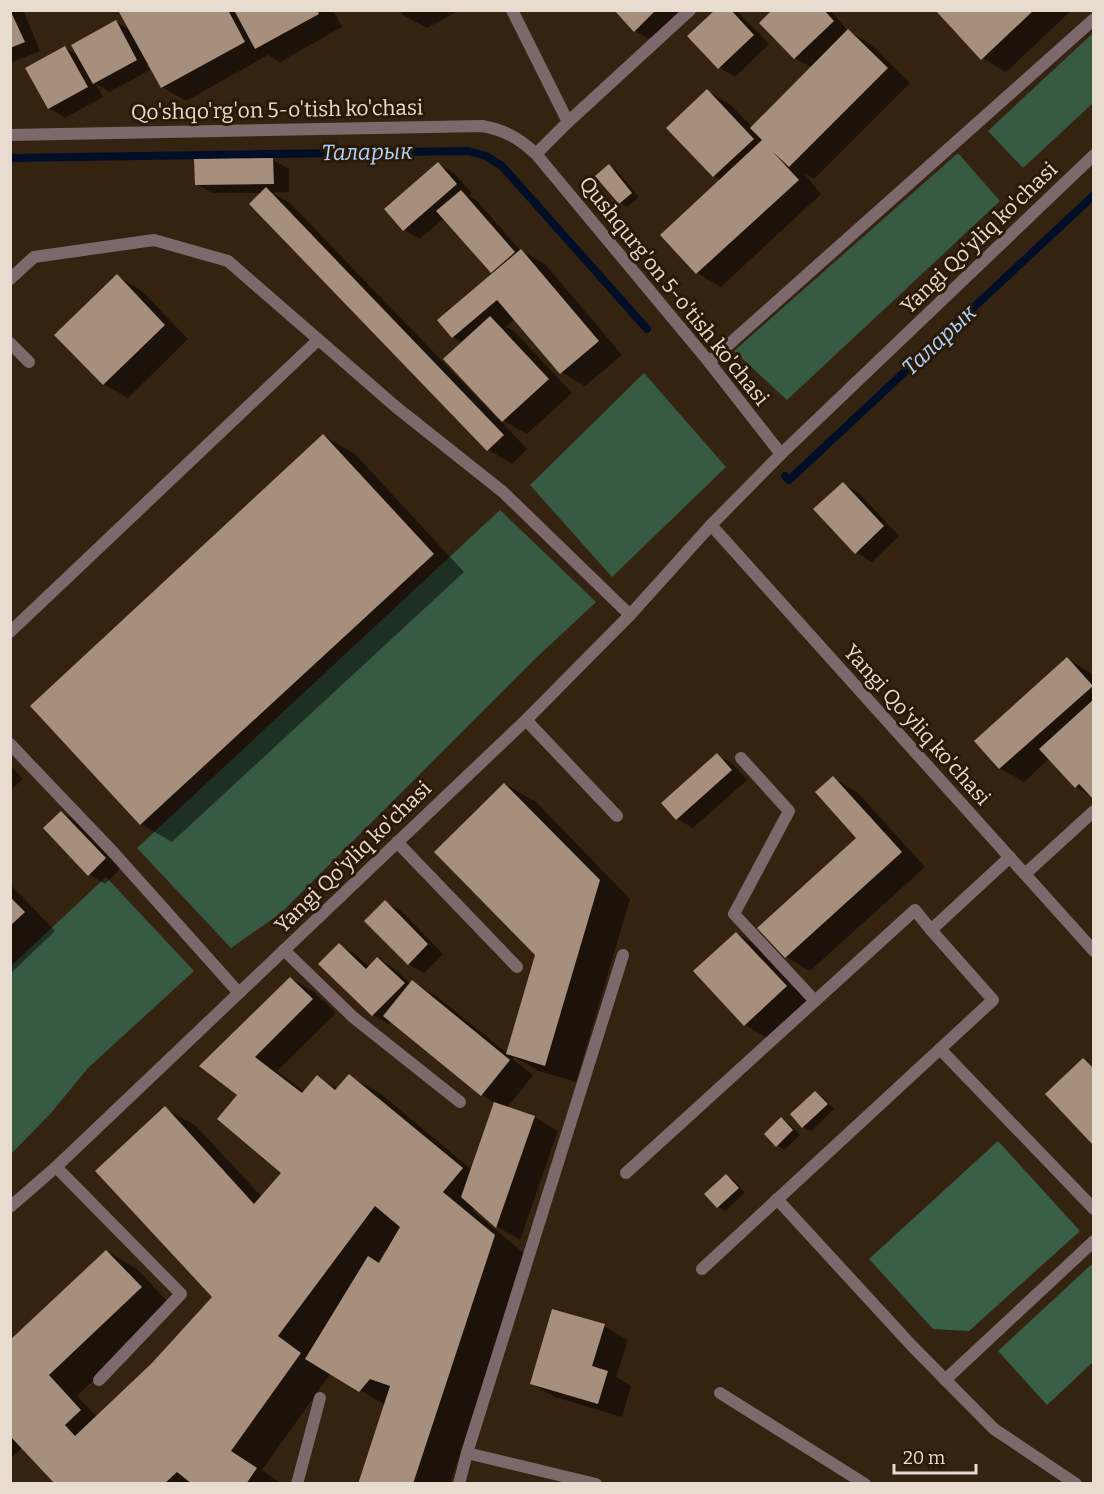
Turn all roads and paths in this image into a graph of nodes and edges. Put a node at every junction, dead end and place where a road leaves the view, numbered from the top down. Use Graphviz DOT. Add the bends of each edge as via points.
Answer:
graph roads {
  1 [pos="512,10"];
  2 [pos="690,10"];
  3 [pos="1094,19"];
  4 [pos="568,122"];
  5 [pos="10,135"];
  6 [pos="536,154"];
  7 [pos="1094,156"];
  8 [pos="10,279"];
  9 [pos="318,340"];
  10 [pos="10,344"];
  11 [pos="29,362"];
  12 [pos="709,362"];
  13 [pos="781,454"];
  14 [pos="711,525"];
  15 [pos="630,615"];
  16 [pos="10,632"];
  17 [pos="525,720"];
  18 [pos="10,744"];
  19 [pos="741,758"];
  20 [pos="1094,811"];
  21 [pos="617,816"];
  22 [pos="397,842"];
  23 [pos="1010,858"];
  24 [pos="1025,874"];
  25 [pos="931,930"];
  26 [pos="284,950"];
  27 [pos="1094,951"];
  28 [pos="623,955"];
  29 [pos="517,967"];
  30 [pos="239,993"];
  31 [pos="815,1001"];
  32 [pos="940,1049"];
  33 [pos="460,1102"];
  34 [pos="56,1167"];
  35 [pos="626,1173"];
  36 [pos="777,1199"];
  37 [pos="10,1207"];
  38 [pos="1094,1209"];
  39 [pos="1094,1241"];
  40 [pos="702,1269"];
  41 [pos="99,1380"];
  42 [pos="945,1380"];
  43 [pos="720,1393"];
  44 [pos="320,1398"];
  45 [pos="467,1453"];
  46 [pos="581,1482"];
  47 [pos="297,1484"];
  48 [pos="459,1484"];
  49 [pos="596,1484"];
  50 [pos="865,1484"];
  51 [pos="1076,1484"];
  1 -- 4 [label="street"];
  2 -- 4 [label="street"];
  3 -- 12 [label="street"];
  4 -- 6 [label="street"];
  5 -- 6 [label="street, Qo'shqo'rg'on 5-o'tish ko'chasi" via="483,126 513,135"];
  6 -- 12 [label="street, Qushqurg'on 5-o'tish ko'chasi"];
  7 -- 13 [label="street, Yangi Qo'yliq ko'chasi"];
  8 -- 9 [label="street" via="34,257 154,240 228,261"];
  9 -- 15 [label="street" via="503,492"];
  9 -- 16 [label="street"];
  10 -- 11 [label="street"];
  12 -- 13 [label="street, Qushqurg'on 5-o'tish ko'chasi"];
  13 -- 14 [label="street, Yangi Qo'yliq ko'chasi"];
  14 -- 15 [label="street, Yangi Qo'yliq ko'chasi"];
  14 -- 23 [label="street, Yangi Qo'yliq ko'chasi"];
  15 -- 17 [label="street, Yangi Qo'yliq ko'chasi"];
  17 -- 21 [label="street"];
  17 -- 22 [label="street, Yangi Qo'yliq ko'chasi"];
  18 -- 30 [label="street"];
  19 -- 31 [label="street" via="789,811 734,914"];
  20 -- 24 [label="street"];
  22 -- 26 [label="street, Yangi Qo'yliq ko'chasi"];
  22 -- 29 [label="street"];
  23 -- 24 [label="street, Yangi Qo'yliq ko'chasi"];
  23 -- 25 [label="street"];
  24 -- 27 [label="street, Yangi Qo'yliq ko'chasi"];
  25 -- 31 [label="street" via="915,910"];
  25 -- 32 [label="street" via="993,1000"];
  26 -- 30 [label="street, Yangi Qo'yliq ko'chasi"];
  26 -- 33 [label="street" via="353,1017"];
  28 -- 45 [label="street"];
  30 -- 34 [label="street, Yangi Qo'yliq ko'chasi"];
  31 -- 35 [label="street"];
  32 -- 36 [label="street"];
  32 -- 38 [label="street"];
  34 -- 37 [label="street, Yangi Qo'yliq ko'chasi"];
  34 -- 41 [label="street" via="181,1294"];
  36 -- 40 [label="street"];
  36 -- 42 [label="street"];
  39 -- 42 [label="street"];
  42 -- 51 [label="street" via="994,1429"];
  43 -- 50 [label="street"];
  44 -- 47 [label="street"];
  45 -- 46 [label="street"];
  45 -- 48 [label="street"];
  46 -- 49 [label="street"];
}
